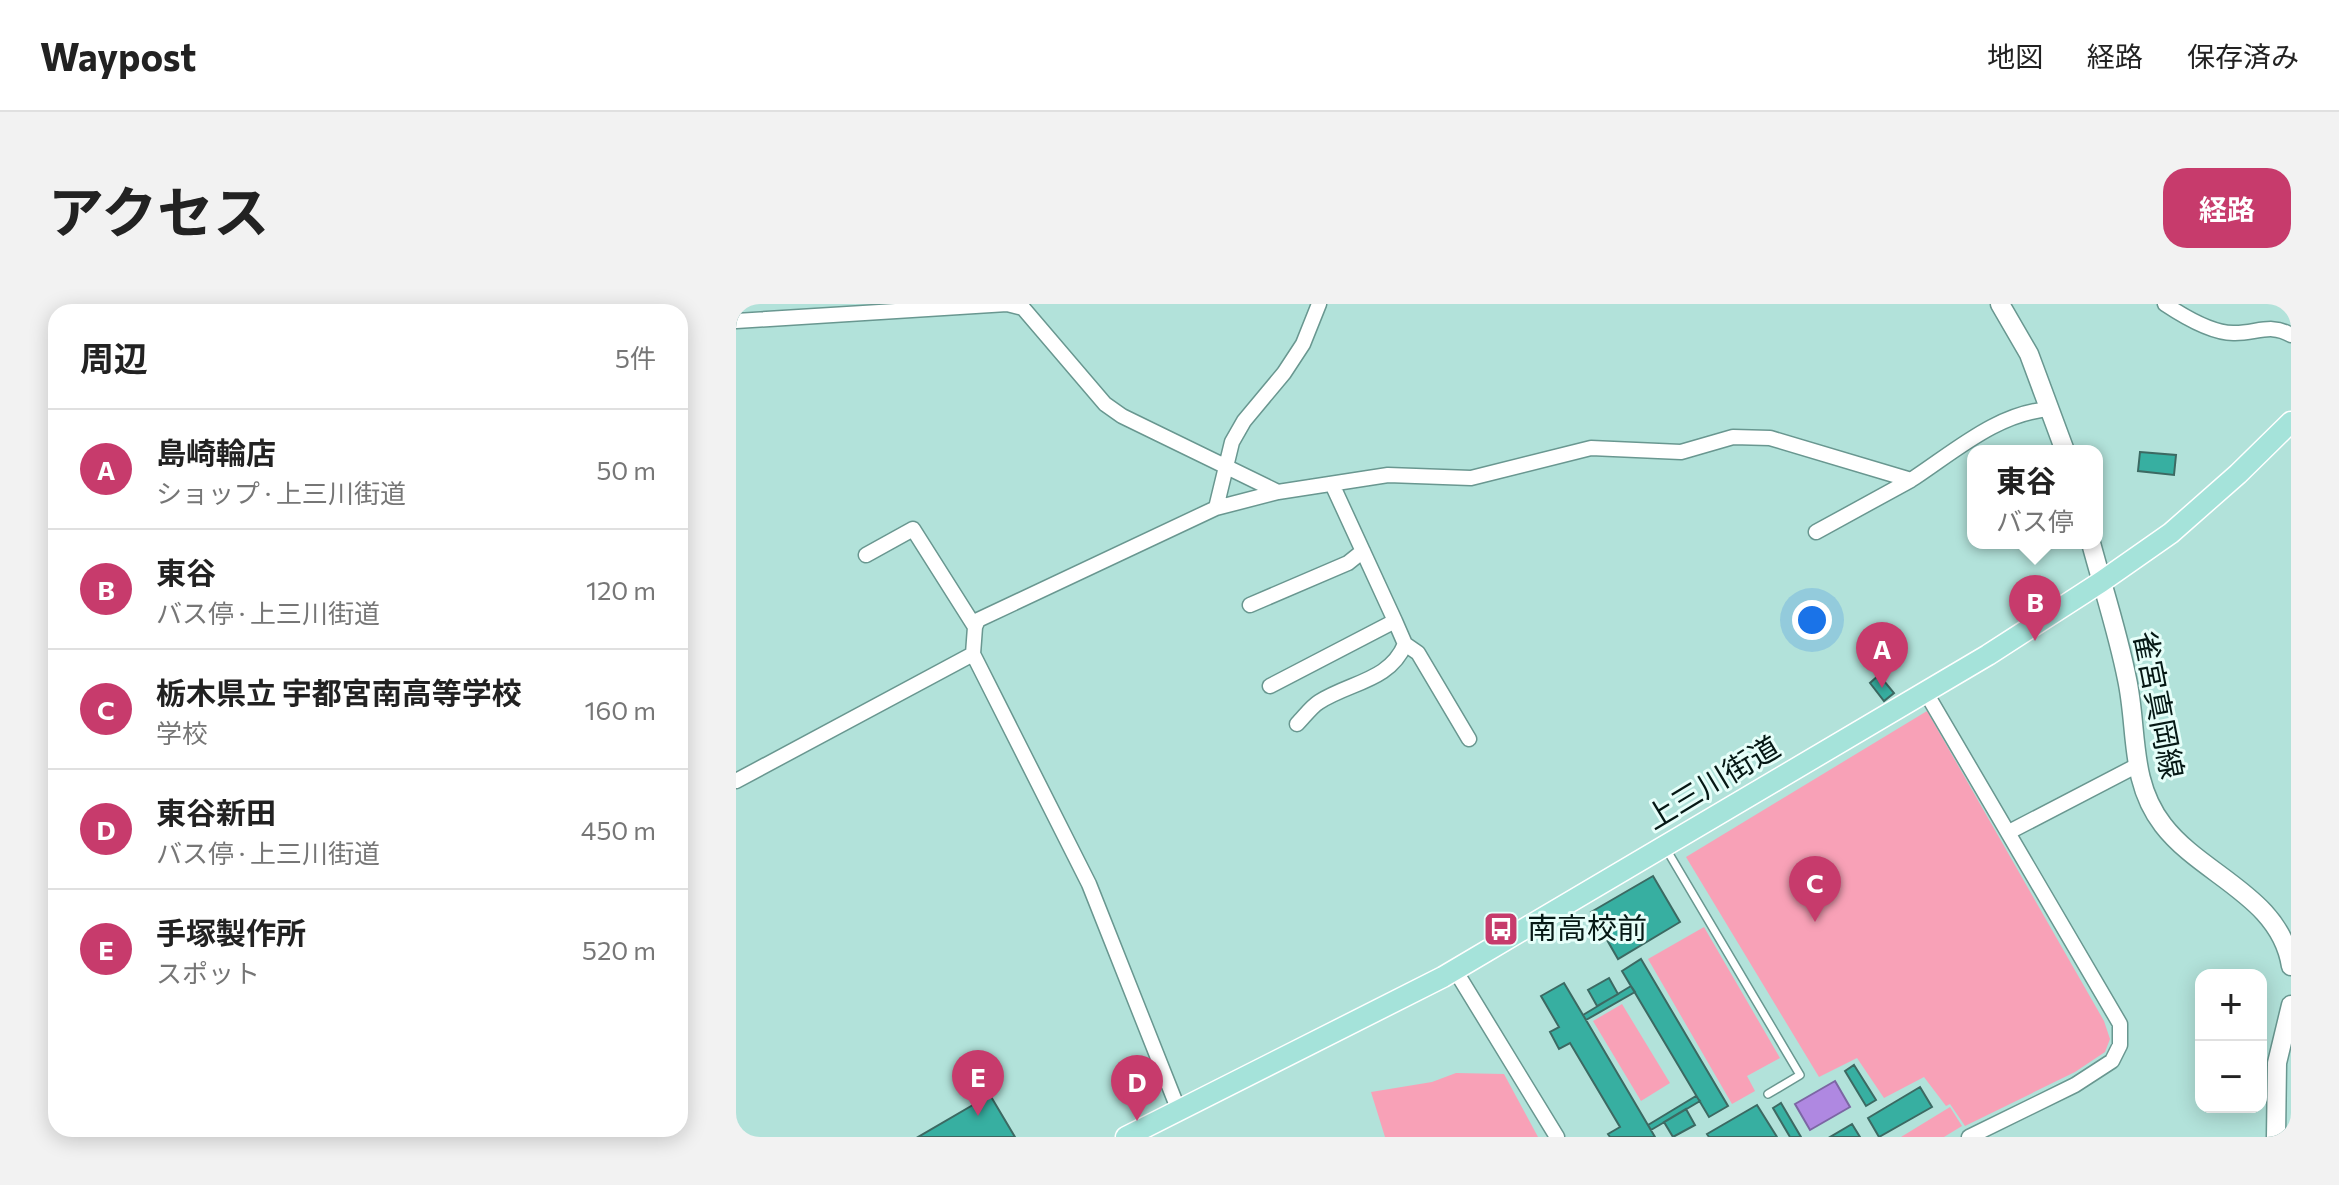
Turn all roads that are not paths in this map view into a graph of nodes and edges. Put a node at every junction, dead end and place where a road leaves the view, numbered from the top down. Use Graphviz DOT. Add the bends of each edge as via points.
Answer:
graph roads {
  1 [pos="1319,304"];
  2 [pos="2000,304"];
  3 [pos="2165,304"];
  4 [pos="736,321"];
  5 [pos="2291,335"];
  6 [pos="2051,409"];
  7 [pos="2291,422"];
  8 [pos="2063,445"];
  9 [pos="1225,465"];
  10 [pos="1911,480"];
  11 [pos="1332,484"];
  12 [pos="1278,492"];
  13 [pos="1216,508"];
  14 [pos="1816,532"];
  15 [pos="2093,549"];
  16 [pos="1363,551"];
  17 [pos="866,555"];
  18 [pos="2101,582"];
  19 [pos="1250,605"];
  20 [pos="1395,621"];
  21 [pos="975,627"];
  22 [pos="1405,644"];
  23 [pos="973,654"];
  24 [pos="1270,686"];
  25 [pos="1925,691"];
  26 [pos="1297,724"];
  27 [pos="1469,739"];
  28 [pos="2136,766"];
  29 [pos="736,781"];
  30 [pos="2009,832"];
  31 [pos="1665,847"];
  32 [pos="2291,966"];
  33 [pos="1455,970"];
  34 [pos="2291,1005"];
  35 [pos="1768,1094"];
  36 [pos="1179,1111"];
  37 [pos="1155,1130"];
  38 [pos="1126,1137"];
  39 [pos="1557,1137"];
  40 [pos="1969,1137"];
  41 [pos="2276,1137"];
  1 -- 9 [label="street" via="1303,344 1244,421"];
  2 -- 6 [label="main road" via="2029,354"];
  3 -- 5 [label="street" via="2191,321 2233,334 2271,327"];
  4 -- 9 [label="street" via="1007,304 1023,308 1105,404"];
  6 -- 8 [label="main road"];
  6 -- 10 [label="street" via="2002,421"];
  7 -- 18 [label="main road, 上三川街道" via="2193,515"];
  9 -- 12 [label="street"];
  9 -- 13 [label="street"];
  10 -- 11 [label="street" via="1770,438 1733,437 1681,452 1591,448 1471,478 1388,475"];
  10 -- 14 [label="street"];
  11 -- 12 [label="street"];
  11 -- 16 [label="street"];
  12 -- 13 [label="street"];
  13 -- 21 [label="street" via="1009,604 978,620"];
  15 -- 18 [label="main road, 雀宮真岡線"];
  16 -- 19 [label="street" via="1348,563"];
  16 -- 20 [label="street"];
  17 -- 21 [label="street" via="913,529"];
  18 -- 25 [label="main road, 上三川街道"];
  18 -- 28 [label="main road, 雀宮真岡線" via="2127,678"];
  20 -- 22 [label="street"];
  20 -- 24 [label="street"];
  21 -- 23 [label="street"];
  22 -- 26 [label="street" via="1386,672 1318,703"];
  22 -- 27 [label="street" via="1418,653"];
  23 -- 29 [label="street"];
  23 -- 36 [label="street" via="1089,884"];
  25 -- 30 [label="street"];
  25 -- 31 [label="main road, 上三川街道"];
  28 -- 30 [label="street"];
  28 -- 32 [label="main road, 雀宮真岡線" via="2142,789 2164,826 2194,857 2261,907 2275,923"];
  30 -- 40 [label="street" via="2120,1024 2120,1045 2112,1061 2075,1085"];
  31 -- 33 [label="main road, 上三川街道"];
  31 -- 35 [label="lane" via="1800,1075"];
  33 -- 36 [label="main road, 上三川街道"];
  33 -- 39 [label="street"];
  34 -- 41 [label="main road" via="2277,1063"];
  36 -- 37 [label="main road, 上三川街道"];
  37 -- 38 [label="main road, 上三川街道"];
}
